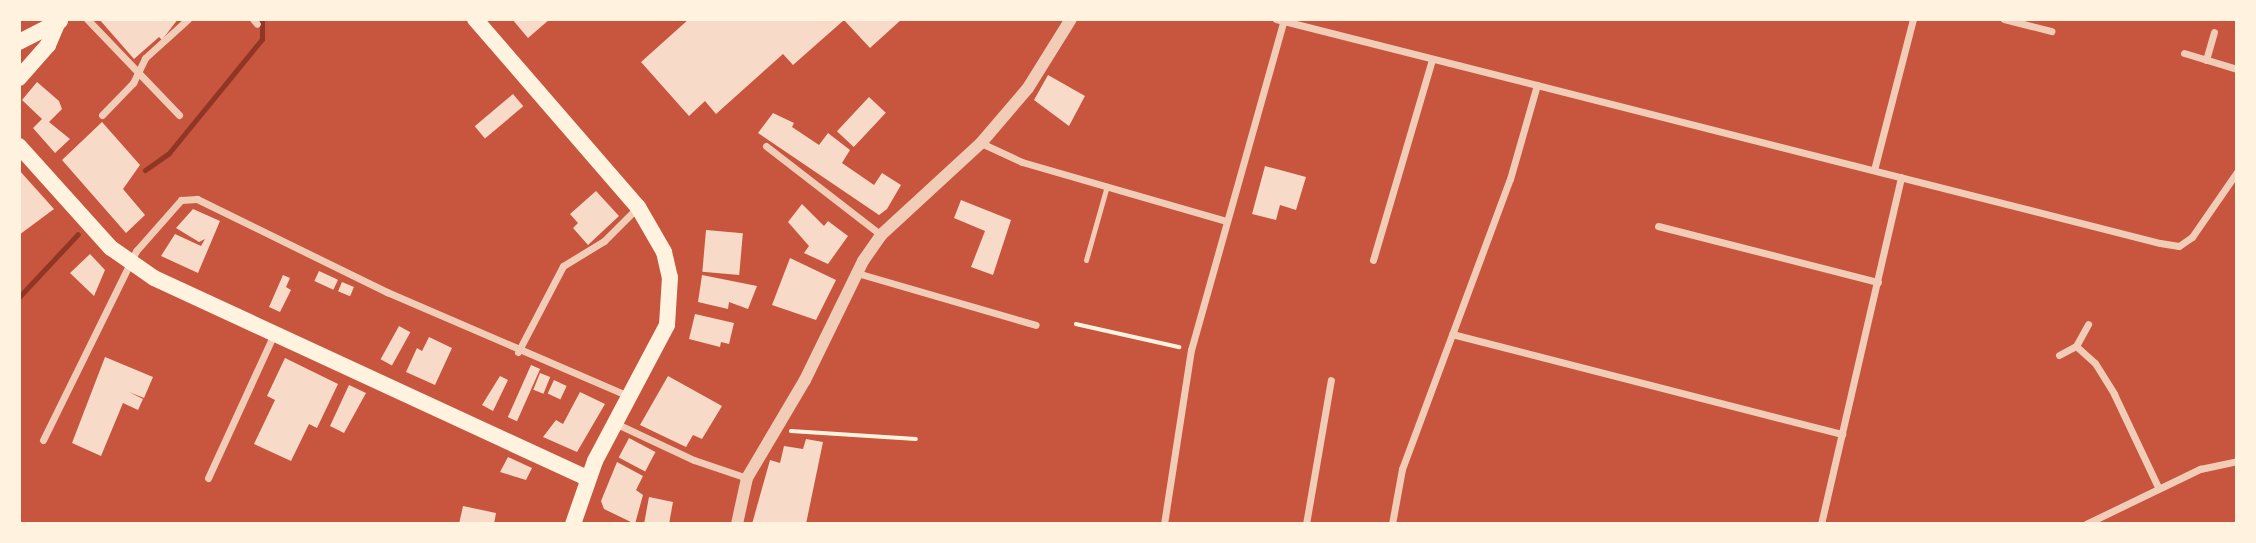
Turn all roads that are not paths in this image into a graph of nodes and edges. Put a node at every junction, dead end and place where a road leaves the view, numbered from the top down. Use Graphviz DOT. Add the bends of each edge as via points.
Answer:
graph roads {
  1 [pos="87,19"];
  2 [pos="188,19"];
  3 [pos="475,19"];
  4 [pos="1071,19"];
  5 [pos="1913,19"];
  6 [pos="2004,19"];
  7 [pos="1280,21"];
  8 [pos="59,22"];
  9 [pos="2027,22"];
  10 [pos="2051,31"];
  11 [pos="2214,32"];
  12 [pos="19,42"];
  13 [pos="2184,53"];
  14 [pos="1432,60"];
  15 [pos="2206,60"];
  16 [pos="2237,69"];
  17 [pos="138,71"];
  18 [pos="19,78"];
  19 [pos="1538,85"];
  20 [pos="102,116"];
  21 [pos="179,116"];
  22 [pos="981,143"];
  23 [pos="19,146"];
  24 [pos="766,146"];
  25 [pos="1874,170"];
  26 [pos="2237,172"];
  27 [pos="1901,177"];
  28 [pos="1107,186"];
  29 [pos="638,207"];
  30 [pos="1227,221"];
  31 [pos="1658,226"];
  32 [pos="881,235"];
  33 [pos="1086,260"];
  34 [pos="1373,260"];
  35 [pos="130,263"];
  36 [pos="858,273"];
  37 [pos="1878,282"];
  38 [pos="2088,324"];
  39 [pos="1036,325"];
  40 [pos="274,334"];
  41 [pos="1452,334"];
  42 [pos="2076,346"];
  43 [pos="518,352"];
  44 [pos="2059,355"];
  45 [pos="1331,380"];
  46 [pos="630,397"];
  47 [pos="616,423"];
  48 [pos="1842,434"];
  49 [pos="43,440"];
  50 [pos="2237,461"];
  51 [pos="208,478"];
  52 [pos="587,478"];
  53 [pos="747,478"];
  54 [pos="2158,487"];
  55 [pos="573,524"];
  56 [pos="737,524"];
  57 [pos="1164,524"];
  58 [pos="1306,524"];
  59 [pos="1392,524"];
  60 [pos="1821,524"];
  61 [pos="2086,524"];
  1 -- 17 [label="street"];
  2 -- 17 [label="street" via="145,58"];
  3 -- 29 [label="main road"];
  4 -- 22 [label="street" via="1028,88"];
  5 -- 25 [label="street"];
  6 -- 9 [label="street"];
  7 -- 14 [label="street"];
  7 -- 30 [label="street"];
  8 -- 12 [label="main road"];
  8 -- 18 [label="main road" via="48,45"];
  9 -- 10 [label="street"];
  11 -- 15 [label="street"];
  13 -- 15 [label="street"];
  14 -- 19 [label="street"];
  14 -- 34 [label="street"];
  15 -- 16 [label="street"];
  17 -- 20 [label="street"];
  17 -- 21 [label="street"];
  19 -- 25 [label="street"];
  19 -- 41 [label="street" via="1510,179"];
  22 -- 28 [label="street" via="1022,162"];
  22 -- 32 [label="street"];
  23 -- 35 [label="main road"];
  24 -- 32 [label="street"];
  25 -- 27 [label="street"];
  26 -- 27 [label="street" via="2192,237 2179,246"];
  27 -- 37 [label="street"];
  28 -- 30 [label="street"];
  28 -- 33 [label="lane"];
  29 -- 43 [label="street" via="604,241 563,266"];
  29 -- 46 [label="main road" via="664,252 670,302 667,325"];
  30 -- 57 [label="street" via="1192,349"];
  31 -- 37 [label="street"];
  32 -- 36 [label="street"];
  35 -- 40 [label="main road"];
  35 -- 43 [label="street" via="181,200 197,199"];
  35 -- 49 [label="street"];
  36 -- 39 [label="street"];
  36 -- 53 [label="street"];
  37 -- 48 [label="street"];
  38 -- 42 [label="street"];
  40 -- 51 [label="street"];
  40 -- 52 [label="main road"];
  41 -- 48 [label="street"];
  41 -- 59 [label="street" via="1402,469"];
  42 -- 44 [label="street"];
  42 -- 54 [label="street" via="2095,363 2114,394"];
  43 -- 46 [label="street"];
  45 -- 58 [label="street"];
  46 -- 47 [label="main road"];
  47 -- 52 [label="main road"];
  47 -- 53 [label="street" via="694,460"];
  48 -- 60 [label="street"];
  50 -- 54 [label="street" via="2200,469"];
  52 -- 55 [label="main road"];
  53 -- 56 [label="street"];
  54 -- 61 [label="street"];
}
